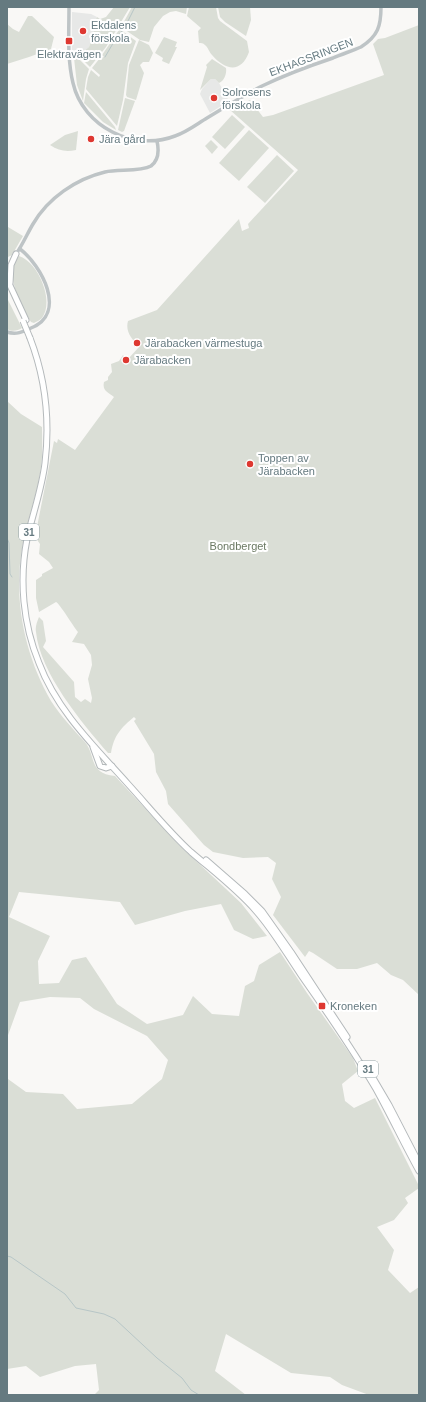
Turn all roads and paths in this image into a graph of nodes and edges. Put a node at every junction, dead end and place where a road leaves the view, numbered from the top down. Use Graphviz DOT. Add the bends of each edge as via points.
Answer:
graph roads {
  1 [pos="69,7"];
  2 [pos="381,7"];
  3 [pos="157,141"];
  4 [pos="16,253"];
  5 [pos="7,260"];
  6 [pos="7,279"];
  7 [pos="9,286"];
  8 [pos="7,332"];
  9 [pos="32,337"];
  10 [pos="92,744"];
  11 [pos="112,766"];
  12 [pos="419,1163"];
  13 [pos="419,1171"];
  1 -- 3 [label="street, EKHAGSRINGEN" via="71,73 76,94 86,111 101,126 116,134 135,140"];
  2 -- 3 [label="street, EKHAGSRINGEN" via="379,28 373,38 361,47 273,81 183,132"];
  3 -- 4 [label="street" via="158,156 148,167 101,173 64,190 37,218"];
  4 -- 5 [label="highway"];
  4 -- 7 [label="highway" via="10,269"];
  4 -- 8 [label="street" via="32,260 39,270 46,284 49,305 46,317 39,325 21,333"];
  6 -- 7 [label="highway, 31"];
  7 -- 9 [label="highway, 31, bridge"];
  9 -- 10 [label="highway, 31" via="44,389 47,439 43,475 24,557 26,613 34,651 45,679 66,713"];
  9 -- 12 [label="highway, 31" via="42,363 50,437 46,473 28,552 26,593 34,640 46,673 72,716 150,804 195,851 250,898 270,921 378,1086"];
  10 -- 11 [label="highway, 31"];
  10 -- 11 [label="highway" via="100,766"];
  11 -- 13 [label="highway, 31" via="183,844 242,896 264,920 366,1072"];
}
